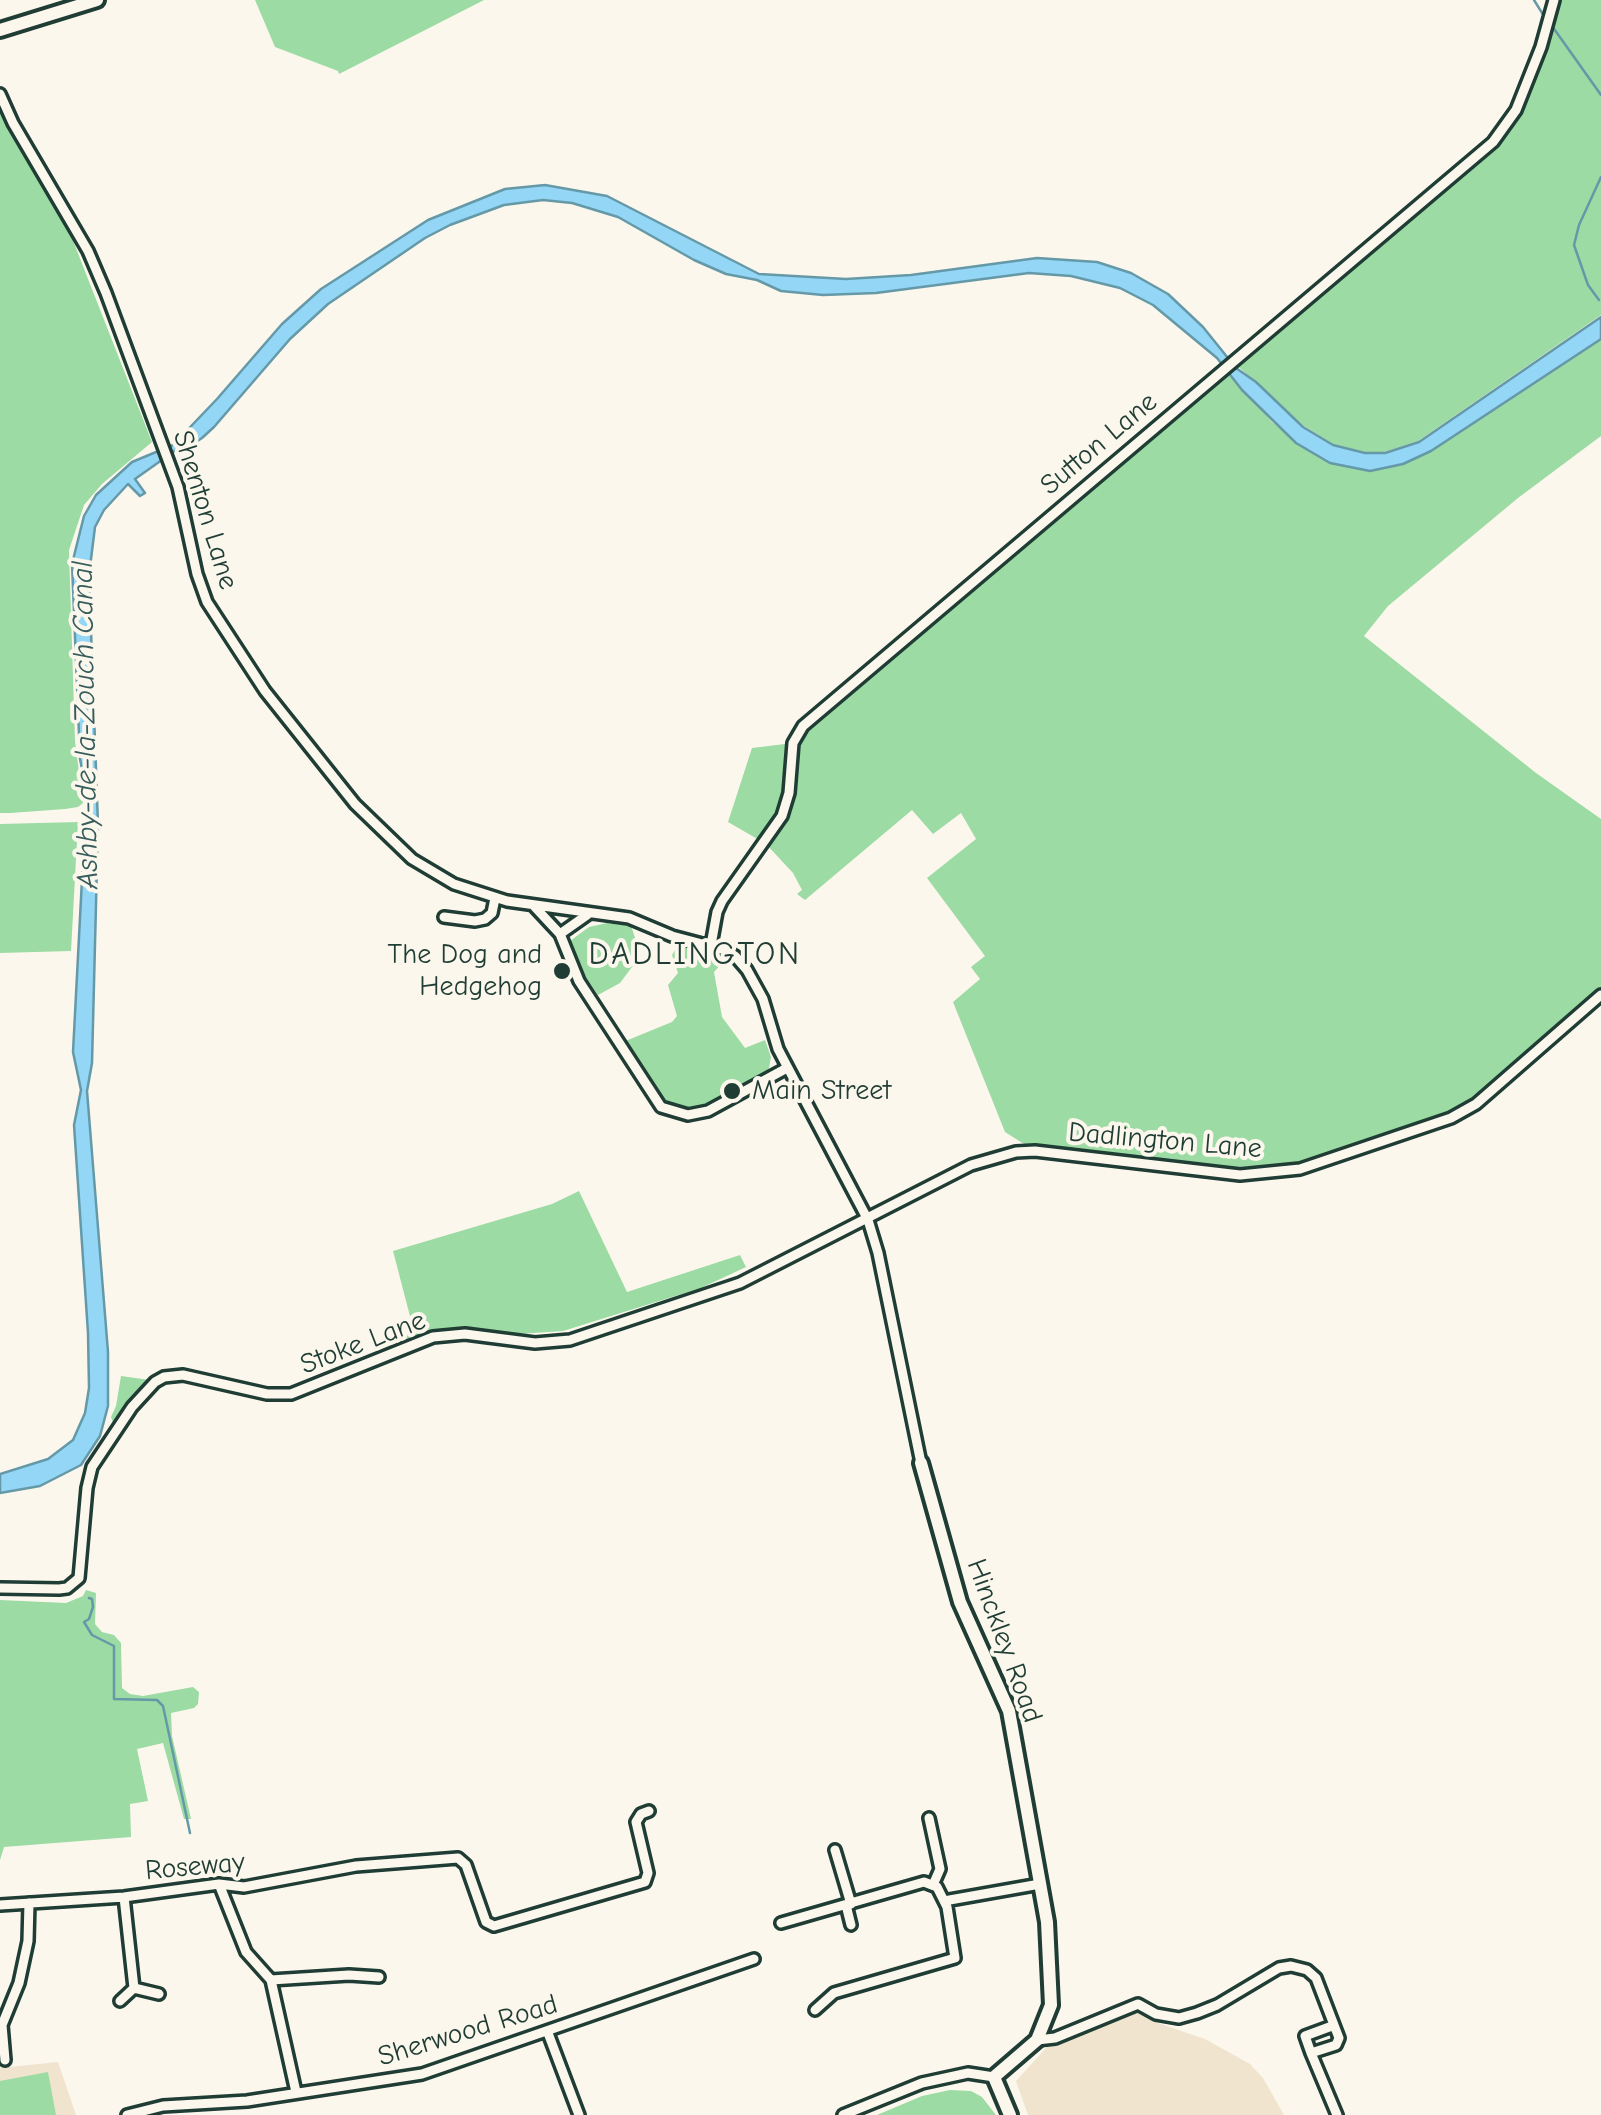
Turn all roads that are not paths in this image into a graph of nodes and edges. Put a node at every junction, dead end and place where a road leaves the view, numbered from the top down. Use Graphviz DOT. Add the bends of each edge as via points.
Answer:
graph roads {
  1 [pos="97,0"];
  2 [pos="1554,0"];
  3 [pos="0,30"];
  4 [pos="0,94"];
  5 [pos="495,898"];
  6 [pos="532,904"];
  7 [pos="589,914"];
  8 [pos="444,917"];
  9 [pos="456,918"];
  10 [pos="455,931"];
  11 [pos="560,934"];
  12 [pos="711,944"];
  13 [pos="1601,994"];
  14 [pos="787,1068"];
  15 [pos="868,1220"];
  16 [pos="921,1464"];
  17 [pos="0,1588"];
  18 [pos="649,1812"];
  19 [pos="929,1818"];
  20 [pos="835,1850"];
  21 [pos="219,1884"];
  22 [pos="1040,1884"];
  23 [pos="934,1885"];
  24 [pos="124,1897"];
  25 [pos="944,1901"];
  26 [pos="28,1903"];
  27 [pos="0,1905"];
  28 [pos="848,1905"];
  29 [pos="781,1923"];
  30 [pos="851,1924"];
  31 [pos="754,1958"];
  32 [pos="379,1977"];
  33 [pos="271,1980"];
  34 [pos="134,1988"];
  35 [pos="159,1994"];
  36 [pos="120,2001"];
  37 [pos="815,2010"];
  38 [pos="1332,2026"];
  39 [pos="548,2032"];
  40 [pos="1037,2040"];
  41 [pos="1311,2053"];
  42 [pos="5,2060"];
  43 [pos="994,2077"];
  44 [pos="296,2092"];
  45 [pos="218,2102"];
  46 [pos="127,2115"];
  47 [pos="220,2115"];
  48 [pos="578,2115"];
  49 [pos="843,2115"];
  50 [pos="1010,2115"];
  51 [pos="1337,2115"];
  1 -- 3 [label="street"];
  2 -- 12 [label="street, Sutton Lane" via="1504,130 804,726 793,743 782,816 722,900"];
  4 -- 5 [label="street, Shenton Lane" via="88,250 170,462 207,602 264,692 390,841 433,873"];
  5 -- 6 [label="street, Shenton Lane"];
  5 -- 9 [label="street" via="484,919"];
  6 -- 7 [label="street, Shenton Lane"];
  6 -- 11 [label="street"];
  7 -- 11 [label="street"];
  7 -- 12 [label="street" via="616,915"];
  8 -- 9 [label="street"];
  9 -- 10 [label="street"];
  11 -- 14 [label="street" via="579,981 661,1107 672,1113 708,1111"];
  12 -- 14 [label="street" via="735,956 754,982"];
  13 -- 15 [label="street, Dadlington Lane" via="1476,1104 1300,1169 1240,1175 1016,1152 971,1165"];
  14 -- 15 [label="street, Hinckley Road"];
  15 -- 16 [label="street, Hinckley Road"];
  15 -- 17 [label="street, Stoke Lane" via="740,1283 570,1340 433,1337 292,1394 183,1375 164,1378 132,1407 92,1468 79,1578 67,1588"];
  16 -- 22 [label="street, Hinckley Road" via="960,1602 1008,1711"];
  18 -- 21 [label="street, Roseway" via="636,1822 645,1882 494,1926 486,1922 463,1860"];
  19 -- 23 [label="street" via="940,1869"];
  20 -- 28 [label="street"];
  21 -- 24 [label="street, Roseway"];
  21 -- 33 [label="street" via="246,1952"];
  22 -- 25 [label="street"];
  22 -- 40 [label="street, Hinckley Road" via="1051,2005"];
  23 -- 25 [label="street"];
  23 -- 28 [label="street"];
  24 -- 26 [label="street, Roseway"];
  24 -- 34 [label="street"];
  25 -- 37 [label="street" via="955,1958 834,1993"];
  26 -- 27 [label="street, Roseway"];
  26 -- 42 [label="street" via="28,1941 2,2025"];
  28 -- 29 [label="street"];
  28 -- 30 [label="street"];
  31 -- 39 [label="street, Sherwood Road"];
  32 -- 33 [label="street"];
  33 -- 44 [label="street"];
  34 -- 35 [label="street"];
  34 -- 36 [label="street"];
  38 -- 40 [label="street" via="1316,1978 1291,1966 1179,2018 1138,2004"];
  38 -- 41 [label="street" via="1305,2036"];
  38 -- 41 [label="street" via="1339,2042"];
  39 -- 44 [label="street, Sherwood Road" via="422,2074"];
  39 -- 48 [label="street"];
  40 -- 43 [label="street"];
  41 -- 51 [label="street"];
  43 -- 49 [label="street" via="968,2073 922,2083"];
  43 -- 50 [label="street"];
  44 -- 45 [label="street, Sherwood Road"];
  45 -- 46 [label="street, Sherwood Road"];
  45 -- 47 [label="street"];
}
